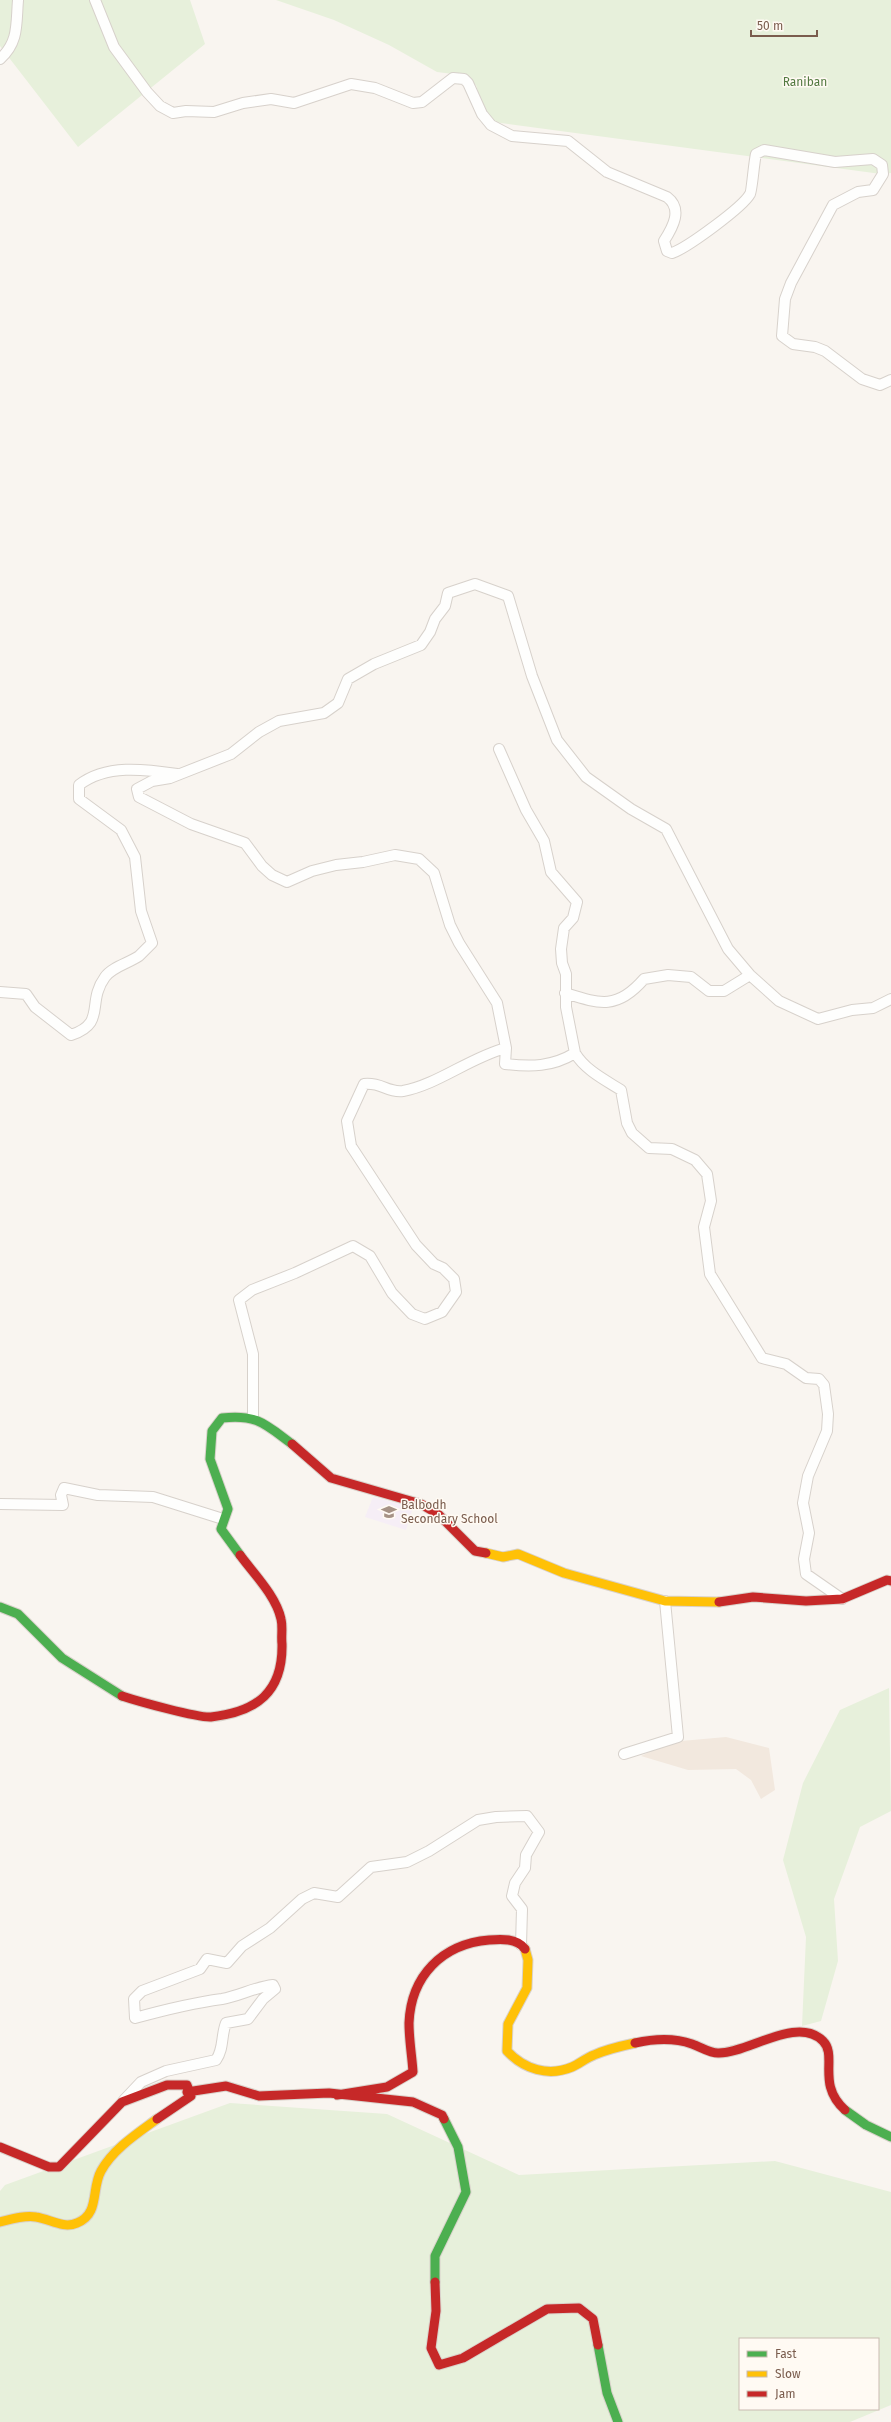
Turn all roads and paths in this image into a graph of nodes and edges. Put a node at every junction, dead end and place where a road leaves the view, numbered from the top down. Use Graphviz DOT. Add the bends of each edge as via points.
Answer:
graph roads {
  1 [pos="18,0"];
  2 [pos="95,0"];
  3 [pos="0,59"];
  4 [pos="891,380"];
  5 [pos="499,749"];
  6 [pos="178,774"];
  7 [pos="750,975"];
  8 [pos="0,992"];
  9 [pos="565,993"];
  10 [pos="891,999"];
  11 [pos="506,1048"];
  12 [pos="575,1053"];
  13 [pos="253,1418"];
  14 [pos="0,1504"];
  15 [pos="223,1519"];
  16 [pos="891,1581"];
  17 [pos="842,1599"];
  18 [pos="665,1601"];
  19 [pos="0,1607"];
  20 [pos="624,1754"];
  21 [pos="521,1945"];
  22 [pos="188,2092"];
  23 [pos="337,2095"];
  24 [pos="122,2102"];
  25 [pos="891,2137"];
  26 [pos="0,2146"];
  27 [pos="0,2222"];
  28 [pos="618,2422"];
  1 -- 3 [label="street" via="14,38 10,50"];
  2 -- 4 [label="street" via="114,47 147,92 160,106 173,113 214,112 243,103 271,99 294,102 351,84 375,88 413,104 422,102 453,78 464,79 482,114 491,125 512,136 568,141 607,172 667,196 673,201 676,208 674,225 664,241 667,250 672,253 746,201 752,192 752,172 756,154 764,150 835,162 874,159 882,165 883,174 873,190 858,192 833,204 791,283 785,299 782,336 793,344 824,351 862,379 880,385"];
  5 -- 9 [label="street" via="526,810 544,841 551,872 577,902 573,918 564,928 561,949 566,974"];
  6 -- 7 [label="street" via="231,754 259,732 279,721 324,713 338,703 348,680 374,664 420,645 445,606 448,593 475,584 488,588 508,596 532,676 558,740 586,777 631,809 666,829 728,949"];
  6 -- 8 [label="street" via="149,769 126,769 90,776 79,785 79,799 121,830 136,857 141,911 152,943 138,956 105,976 94,998 94,1020 85,1030 71,1035 35,1007 26,994"];
  6 -- 11 [label="street" via="152,781 137,789 139,797 191,824 245,843 262,866 287,882 312,871 336,865 395,855 419,859 434,873 453,931 497,1003"];
  7 -- 9 [label="street" via="724,991 710,991 691,977 668,975 644,979 618,1001 594,1002"];
  7 -- 10 [label="street" via="779,1001 818,1019 852,1010 873,1008"];
  9 -- 12 [label="street"];
  11 -- 12 [label="street" via="505,1064 525,1067 559,1062"];
  11 -- 13 [label="street" via="493,1051 435,1079 402,1091 389,1090 376,1082 364,1084 347,1121 351,1146 416,1245 434,1264 443,1268 454,1279 456,1292 442,1312 425,1319 412,1314 392,1293 370,1256 353,1246 295,1274 252,1290 239,1300 253,1354"];
  12 -- 17 [label="street" via="579,1060 597,1075 621,1090 627,1123 632,1133 650,1148 672,1149 695,1160 707,1174 711,1200 704,1227 710,1274 762,1358 786,1364 806,1378 819,1379 824,1385 828,1414 827,1431 808,1476 803,1503 809,1532 804,1559 806,1574"];
  13 -- 15 [label="main road" via="222,1418 212,1431 210,1459 228,1509"];
  13 -- 18 [label="main road" via="297,1447 331,1478 421,1504 438,1514 475,1551 503,1557 518,1554 564,1572"];
  14 -- 15 [label="street" via="63,1505 61,1495 64,1488 98,1495 153,1497"];
  15 -- 19 [label="main road" via="221,1529 269,1594 280,1619 282,1648 278,1674 263,1700 250,1708 210,1717 119,1695 62,1658 18,1614"];
  16 -- 17 [label="main road" via="887,1580"];
  17 -- 18 [label="main road" via="753,1597 709,1603"];
  18 -- 20 [label="street" via="678,1737"];
  21 -- 23 [label="main road" via="506,1939 484,1940 457,1946 437,1956 422,1977 412,2002 410,2029 413,2072 405,2080 374,2091"];
  21 -- 24 [label="street" via="522,1908 512,1896 516,1883 526,1868 526,1855 538,1832 527,1816 478,1820 407,1862 371,1867 338,1897 314,1893 302,1899 270,1928 242,1946 227,1963 207,1959 200,1969 189,1975 142,1991 134,1999 135,2018 273,1984 275,1989 263,1999 248,2019 226,2023 220,2054 216,2060 166,2071 141,2082"];
  21 -- 25 [label="main road" via="526,1950 529,1988 509,2021 506,2038 507,2051 522,2065 539,2071 566,2069 595,2055 656,2040 689,2043 708,2053 724,2053 772,2039 806,2033 823,2041 827,2047 830,2056 827,2075 831,2093 836,2101 875,2131"];
  22 -- 23 [label="main road" via="226,2086 259,2096 312,2093"];
  22 -- 24 [label="main road" via="187,2085 167,2085"];
  22 -- 27 [label="main road" via="191,2096 118,2149 101,2170 97,2180 96,2200 92,2211 85,2219 76,2224 60,2225 30,2217 14,2217"];
  23 -- 28 [label="main road" via="413,2102 442,2115 458,2147 466,2192 435,2256 436,2311 431,2348 439,2365 463,2358 547,2309 579,2308 593,2319 607,2393"];
  24 -- 26 [label="main road" via="59,2167 49,2167"];
}
